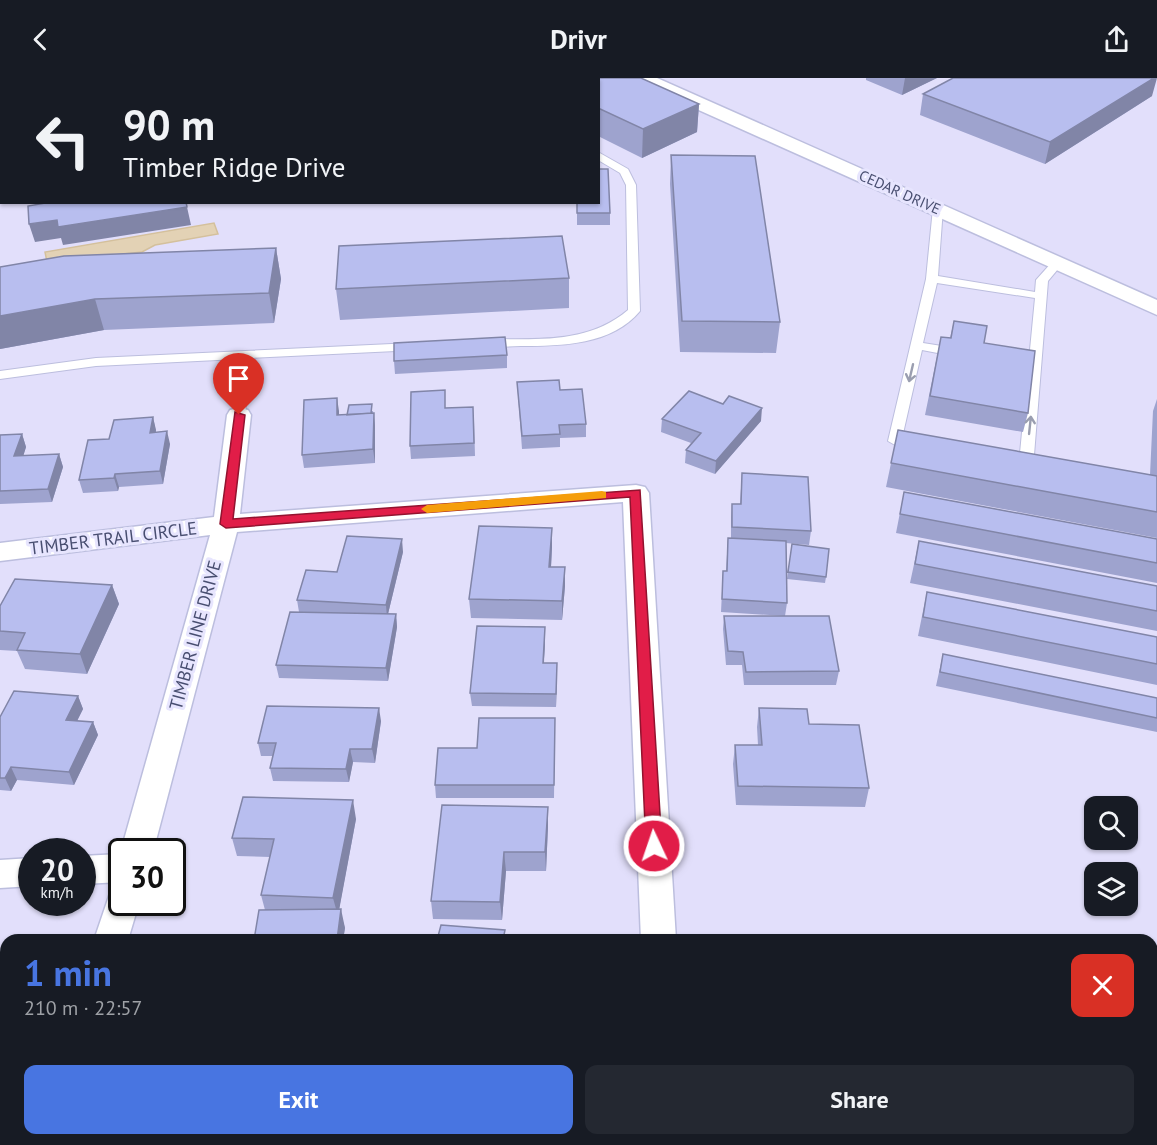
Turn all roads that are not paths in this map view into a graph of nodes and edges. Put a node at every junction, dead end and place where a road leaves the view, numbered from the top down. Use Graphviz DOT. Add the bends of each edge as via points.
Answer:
graph roads {
  1 [pos="642,78"];
  2 [pos="600,155"];
  3 [pos="938,208"];
  4 [pos="1057,262"];
  5 [pos="932,279"];
  6 [pos="1041,296"];
  7 [pos="1157,308"];
  8 [pos="479,344"];
  9 [pos="423,346"];
  10 [pos="917,346"];
  11 [pos="948,351"];
  12 [pos="244,356"];
  13 [pos="0,375"];
  14 [pos="239,415"];
  15 [pos="928,447"];
  16 [pos="995,459"];
  17 [pos="226,524"];
  18 [pos="0,552"];
  19 [pos="140,838"];
  20 [pos="18,873"];
  21 [pos="0,874"];
  22 [pos="118,916"];
  23 [pos="113,934"];
  24 [pos="659,934"];
  1 -- 3 [label="street, CEDAR DRIVE"];
  2 -- 8 [label="lane" via="624,171 631,185 634,311 600,334"];
  3 -- 4 [label="street, CEDAR DRIVE"];
  3 -- 5 [label="lane"];
  4 -- 6 [label="lane" via="1042,280"];
  4 -- 7 [label="street, CEDAR DRIVE"];
  5 -- 6 [label="lane"];
  5 -- 10 [label="lane"];
  16 -- 6 [label="lane, one-way" via="1017,463 1027,455 1030,364"];
  9 -- 12 [label="lane"];
  10 -- 11 [label="lane"];
  10 -- 15 [label="lane, one-way" via="894,441"];
  12 -- 13 [label="lane" via="96,362"];
  12 -- 14 [label="lane"];
  14 -- 17 [label="street, TIMBER LINE DRIVE"];
  17 -- 18 [label="street, TIMBER TRAIL CIRCLE"];
  17 -- 19 [label="street, TIMBER LINE DRIVE"];
  17 -- 24 [label="street, TIMBER TRAIL CIRCLE" via="636,493"];
  20 -- 21 [label="street"];
  22 -- 23 [label="street"];
}
